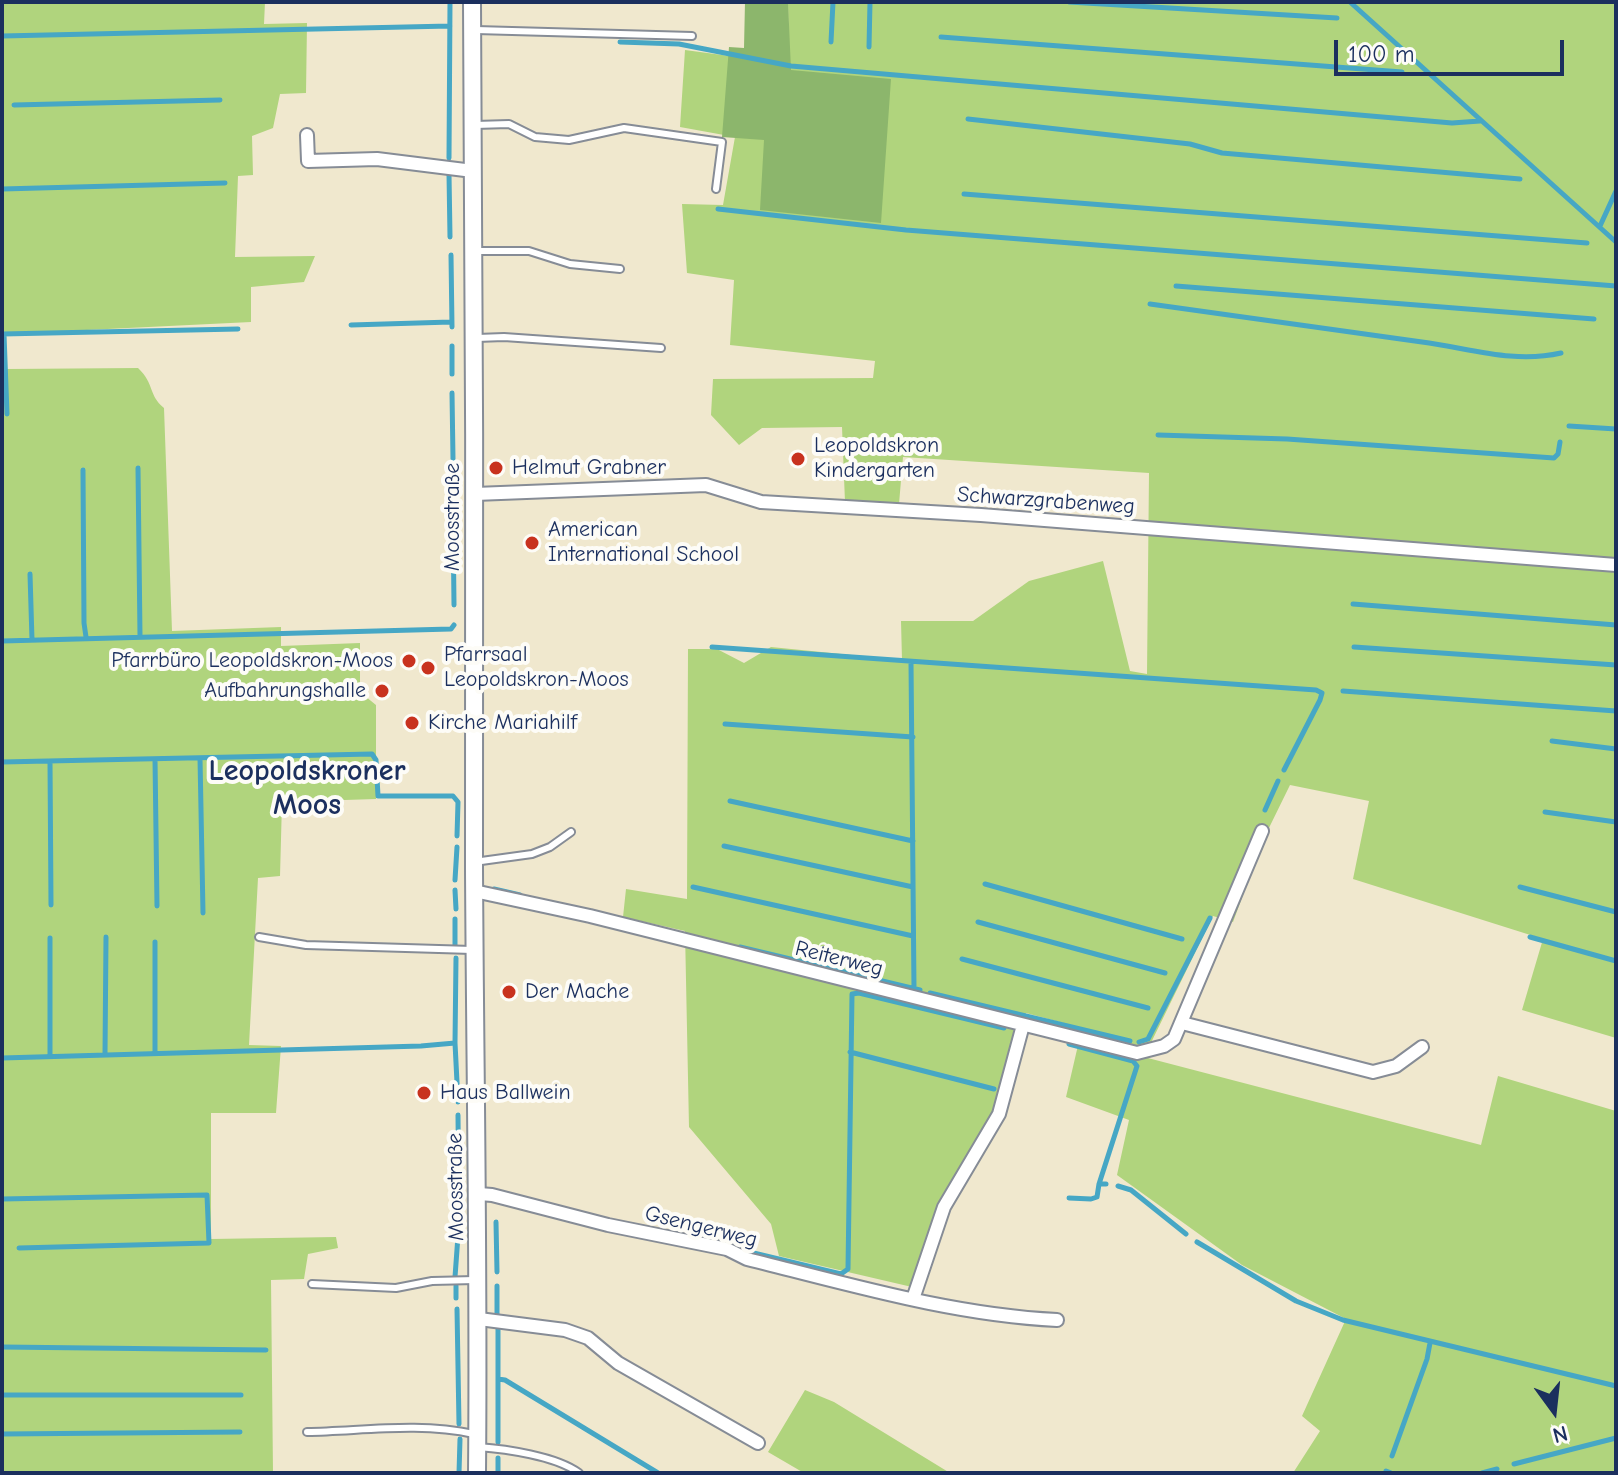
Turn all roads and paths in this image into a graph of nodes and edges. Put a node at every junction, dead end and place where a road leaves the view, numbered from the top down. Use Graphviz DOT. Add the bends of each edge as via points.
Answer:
graph roads {
  1 [pos="472,2"];
  2 [pos="472,29"];
  3 [pos="692,36"];
  4 [pos="473,125"];
  5 [pos="307,135"];
  6 [pos="473,171"];
  7 [pos="716,189"];
  8 [pos="474,251"];
  9 [pos="620,269"];
  10 [pos="475,338"];
  11 [pos="661,348"];
  12 [pos="475,494"];
  13 [pos="1616,565"];
  14 [pos="1262,831"];
  15 [pos="571,832"];
  16 [pos="474,862"];
  17 [pos="474,891"];
  18 [pos="259,937"];
  19 [pos="475,949"];
  20 [pos="1182,1023"];
  21 [pos="1023,1025"];
  22 [pos="1422,1047"];
  23 [pos="479,1194"];
  24 [pos="478,1280"];
  25 [pos="312,1284"];
  26 [pos="913,1299"];
  27 [pos="479,1319"];
  28 [pos="1057,1320"];
  29 [pos="307,1432"];
  30 [pos="478,1441"];
  31 [pos="758,1443"];
  32 [pos="477,1473"];
  33 [pos="579,1473"];
  1 -- 2 [label="street, Moosstraße"];
  2 -- 3 [label="lane"];
  2 -- 4 [label="street, Moosstraße"];
  4 -- 6 [label="street, Moosstraße"];
  4 -- 7 [label="lane" via="509,124 535,137 569,140 624,128 722,142"];
  5 -- 6 [label="street" via="308,161 377,159"];
  6 -- 8 [label="street, Moosstraße"];
  8 -- 9 [label="lane" via="529,251 570,264"];
  8 -- 10 [label="street, Moosstraße"];
  10 -- 11 [label="lane"];
  10 -- 12 [label="street, Moosstraße"];
  12 -- 13 [label="street, Schwarzgrabenweg" via="706,485 761,502"];
  12 -- 16 [label="street, Moosstraße"];
  14 -- 20 [label="street, Reiterweg"];
  15 -- 16 [label="lane" via="532,854"];
  16 -- 17 [label="street, Moosstraße"];
  17 -- 19 [label="street, Moosstraße"];
  17 -- 21 [label="street, Reiterweg"];
  18 -- 19 [label="lane" via="306,945"];
  19 -- 23 [label="street, Moosstraße"];
  20 -- 21 [label="street, Reiterweg" via="1164,1046 1137,1053"];
  20 -- 22 [label="street" via="1373,1072 1396,1066"];
  21 -- 26 [label="street" via="999,1114 944,1207"];
  23 -- 24 [label="street, Moosstraße"];
  23 -- 26 [label="street, Gsengerweg" via="727,1249 747,1259"];
  24 -- 25 [label="lane" via="396,1288"];
  24 -- 27 [label="street, Moosstraße"];
  26 -- 28 [label="street, Gsengerweg" via="1012,1318"];
  27 -- 30 [label="street, Moosstraße"];
  27 -- 31 [label="street" via="588,1338 618,1363"];
  29 -- 30 [label="lane" via="454,1429"];
  30 -- 32 [label="street, Moosstraße"];
  30 -- 33 [label="lane"];
}
